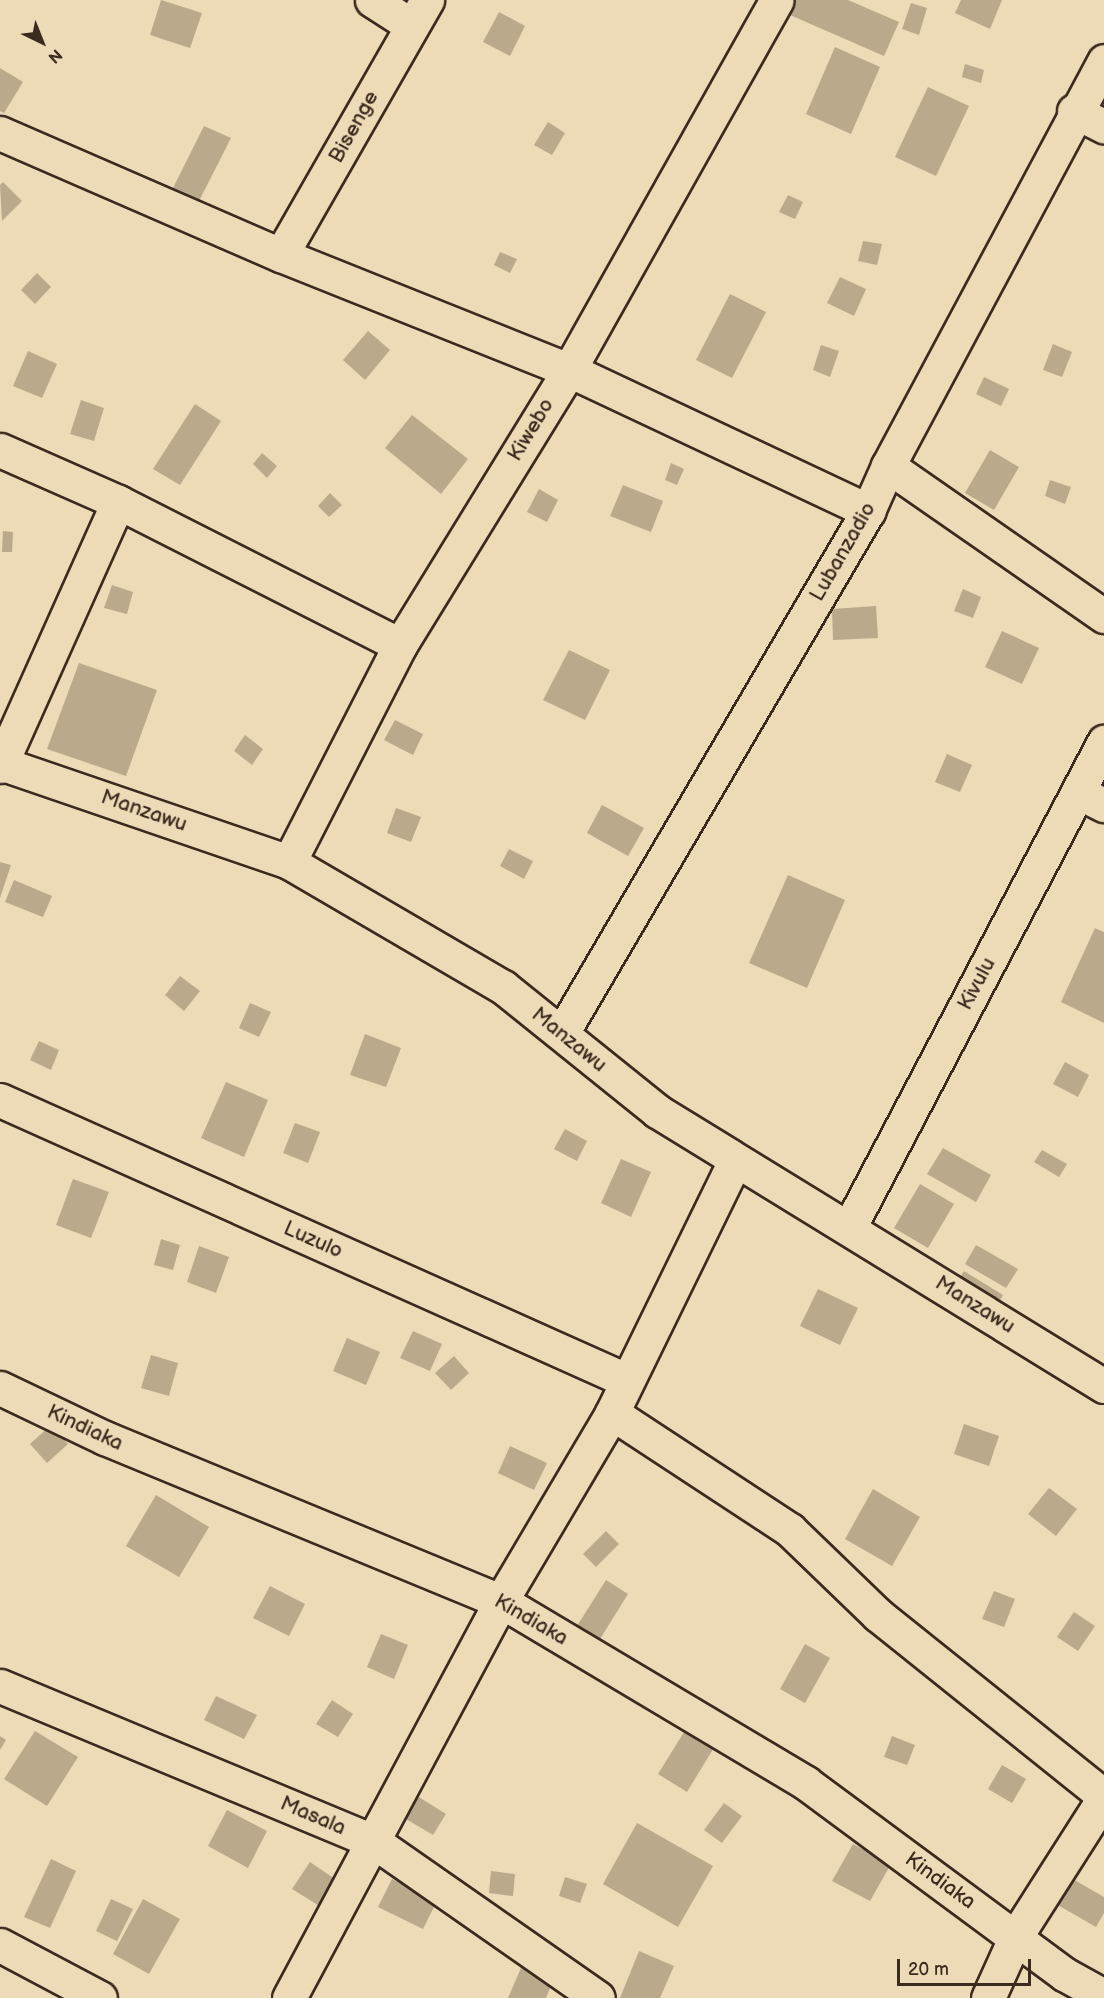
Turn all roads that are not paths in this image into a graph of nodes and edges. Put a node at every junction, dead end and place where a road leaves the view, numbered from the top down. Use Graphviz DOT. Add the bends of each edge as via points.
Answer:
graph roads {
  1 [pos="372,0"];
  2 [pos="777,0"];
  3 [pos="419,13"];
  4 [pos="1104,61"];
  5 [pos="1074,111"];
  6 [pos="1104,126"];
  7 [pos="0,133"];
  8 [pos="281,255"];
  9 [pos="569,370"];
  10 [pos="0,450"];
  11 [pos="888,466"];
  12 [pos="118,502"];
  13 [pos="868,511"];
  14 [pos="1104,616"];
  15 [pos="400,645"];
  16 [pos="1104,742"];
  17 [pos="0,764"];
  18 [pos="1091,799"];
  19 [pos="289,862"];
  20 [pos="562,1033"];
  21 [pos="0,1100"];
  22 [pos="735,1161"];
  23 [pos="850,1226"];
  24 [pos="1101,1376"];
  25 [pos="626,1380"];
  26 [pos="0,1388"];
  27 [pos="612,1413"];
  28 [pos="501,1601"];
  29 [pos="0,1686"];
  30 [pos="1104,1797"];
  31 [pos="373,1841"];
  32 [pos="1016,1936"];
  33 [pos="0,1945"];
  34 [pos="1104,1996"];
  35 [pos="100,1998"];
  36 [pos="289,1998"];
  37 [pos="598,1998"];
  38 [pos="988,1998"];
  1 -- 3 [label="street"];
  2 -- 9 [label="street, Kiwebo"];
  3 -- 8 [label="street, Bisenge"];
  4 -- 5 [label="street, Lubanzadio"];
  5 -- 6 [label="street"];
  5 -- 11 [label="street, Lubanzadio"];
  7 -- 8 [label="street"];
  8 -- 9 [label="street"];
  9 -- 13 [label="street"];
  9 -- 15 [label="street, Kiwebo"];
  10 -- 12 [label="street"];
  11 -- 13 [label="street, Lubanzadio"];
  11 -- 14 [label="street"];
  12 -- 15 [label="street"];
  12 -- 17 [label="street"];
  13 -- 20 [label="street, Lubanzadio"];
  15 -- 19 [label="street, Kiwebo"];
  16 -- 18 [label="street, Kivulu"];
  17 -- 19 [label="street, Manzawu"];
  18 -- 23 [label="street, Kivulu"];
  19 -- 20 [label="street, Manzawu" via="502,987"];
  20 -- 22 [label="street, Manzawu" via="657,1111"];
  21 -- 25 [label="street, Luzulo"];
  22 -- 23 [label="street, Manzawu"];
  22 -- 25 [label="street"];
  23 -- 24 [label="street, Manzawu"];
  25 -- 27 [label="street"];
  26 -- 28 [label="street, Kindiaka" via="105,1438"];
  27 -- 28 [label="street"];
  27 -- 30 [label="street" via="790,1530 878,1615"];
  28 -- 31 [label="street"];
  28 -- 32 [label="street, Kindiaka" via="806,1783"];
  29 -- 31 [label="street, Masala"];
  30 -- 32 [label="street"];
  31 -- 36 [label="street"];
  31 -- 37 [label="street, Masala"];
  32 -- 34 [label="street, Kindiaka" via="1064,1974"];
  32 -- 38 [label="street"];
  33 -- 35 [label="street"];
}
